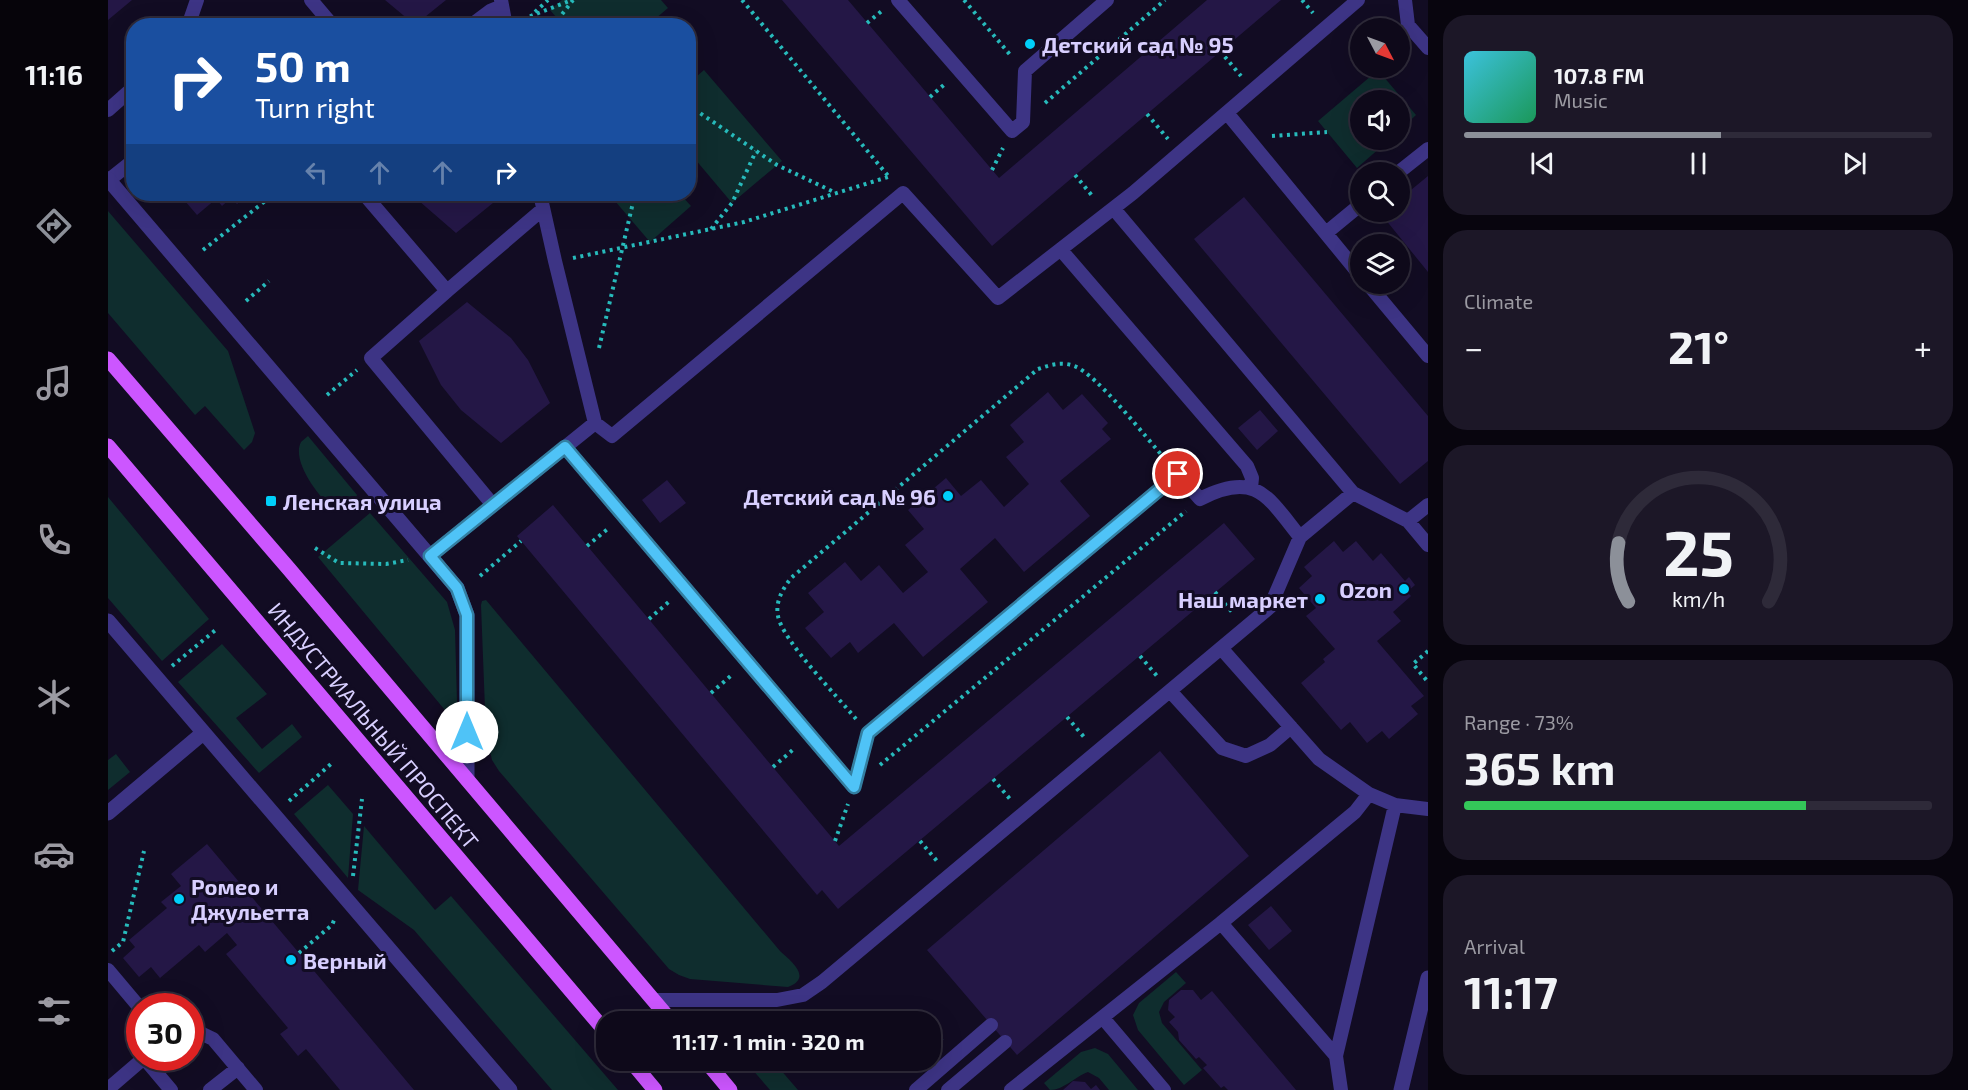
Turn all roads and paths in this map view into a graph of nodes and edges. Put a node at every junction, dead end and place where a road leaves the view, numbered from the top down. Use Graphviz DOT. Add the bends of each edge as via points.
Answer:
graph roads {
  1 [pos="197,0"];
  2 [pos="311,0"];
  3 [pos="548,0"];
  4 [pos="572,0"];
  5 [pos="742,0"];
  6 [pos="898,0"];
  7 [pos="964,0"];
  8 [pos="1107,0"];
  9 [pos="1165,0"];
  10 [pos="1358,0"];
  11 [pos="1405,0"];
  12 [pos="501,3"];
  13 [pos="532,14"];
  14 [pos="191,18"];
  15 [pos="326,18"];
  16 [pos="481,18"];
  17 [pos="504,18"];
  18 [pos="525,18"];
  19 [pos="559,18"];
  20 [pos="1428,48"];
  21 [pos="1220,51"];
  22 [pos="1025,71"];
  23 [pos="1253,91"];
  24 [pos="126,94"];
  25 [pos="108,110"];
  26 [pos="696,110"];
  27 [pos="1227,113"];
  28 [pos="1147,114"];
  29 [pos="1023,122"];
  30 [pos="1327,132"];
  31 [pos="1247,138"];
  32 [pos="1428,149"];
  33 [pos="756,151"];
  34 [pos="1180,153"];
  35 [pos="1410,163"];
  36 [pos="126,166"];
  37 [pos="1075,176"];
  38 [pos="889,177"];
  39 [pos="109,180"];
  40 [pos="836,193"];
  41 [pos="903,194"];
  42 [pos="126,200"];
  43 [pos="127,201"];
  44 [pos="265,201"];
  45 [pos="370,201"];
  46 [pos="541,201"];
  47 [pos="633,201"];
  48 [pos="543,209"];
  49 [pos="1110,211"];
  50 [pos="1350,213"];
  51 [pos="710,229"];
  52 [pos="1326,233"];
  53 [pos="622,248"];
  54 [pos="203,250"];
  55 [pos="1061,250"];
  56 [pos="555,261"];
  57 [pos="1350,263"];
  58 [pos="269,281"];
  59 [pos="447,291"];
  60 [pos="1376,294"];
  61 [pos="246,301"];
  62 [pos="1428,356"];
  63 [pos="371,358"];
  64 [pos="108,359"];
  65 [pos="588,392"];
  66 [pos="327,395"];
  67 [pos="596,423"];
  68 [pos="108,446"];
  69 [pos="565,447"];
  70 [pos="1178,474"];
  71 [pos="1251,488"];
  72 [pos="1353,493"];
  73 [pos="1200,499"];
  74 [pos="493,505"];
  75 [pos="1428,505"];
  76 [pos="623,515"];
  77 [pos="1408,521"];
  78 [pos="1300,537"];
  79 [pos="521,542"];
  80 [pos="1428,545"];
  81 [pos="587,546"];
  82 [pos="315,548"];
  83 [pos="430,556"];
  84 [pos="480,576"];
  85 [pos="685,588"];
  86 [pos="1215,592"];
  87 [pos="649,619"];
  88 [pos="108,621"];
  89 [pos="1245,627"];
  90 [pos="218,628"];
  91 [pos="1221,648"];
  92 [pos="1428,651"];
  93 [pos="1140,656"];
  94 [pos="747,662"];
  95 [pos="168,669"];
  96 [pos="1428,682"];
  97 [pos="1170,691"];
  98 [pos="711,693"];
  99 [pos="1067,717"];
  100 [pos="1291,727"];
  101 [pos="203,733"];
  102 [pos="868,733"];
  103 [pos="810,735"];
  104 [pos="1096,752"];
  105 [pos="332,764"];
  106 [pos="773,767"];
  107 [pos="467,779"];
  108 [pos="993,779"];
  109 [pos="854,787"];
  110 [pos="1369,794"];
  111 [pos="362,799"];
  112 [pos="286,804"];
  113 [pos="1395,805"];
  114 [pos="1428,809"];
  115 [pos="108,813"];
  116 [pos="1023,813"];
  117 [pos="920,840"];
  118 [pos="835,841"];
  119 [pos="144,851"];
  120 [pos="949,875"];
  121 [pos="352,883"];
  122 [pos="1221,923"];
  123 [pos="332,925"];
  124 [pos="299,953"];
  125 [pos="108,955"];
  126 [pos="108,970"];
  127 [pos="1428,978"];
  128 [pos="127,993"];
  129 [pos="654,1000"];
  130 [pos="663,1011"];
  131 [pos="1103,1018"];
  132 [pos="596,1020"];
  133 [pos="991,1025"];
  134 [pos="204,1035"];
  135 [pos="1005,1042"];
  136 [pos="1336,1056"];
  137 [pos="238,1068"];
  138 [pos="129,1071"];
  139 [pos="155,1071"];
  140 [pos="639,1071"];
  141 [pos="714,1071"];
  142 [pos="108,1089"];
  143 [pos="171,1090"];
  144 [pos="210,1090"];
  145 [pos="256,1090"];
  146 [pos="510,1090"];
  147 [pos="655,1090"];
  148 [pos="730,1090"];
  149 [pos="916,1090"];
  150 [pos="948,1090"];
  151 [pos="1011,1090"];
  152 [pos="1164,1090"];
  153 [pos="1341,1090"];
  154 [pos="1401,1090"];
  1 -- 14 [label="lane"];
  2 -- 15 [label="lane"];
  3 -- 13 [label="path"];
  4 -- 13 [label="path"];
  4 -- 19 [label="path"];
  5 -- 38 [label="path"];
  6 -- 29 [label="lane" via="1012,131"];
  7 -- 22 [label="path"];
  8 -- 22 [label="lane"];
  9 -- 29 [label="path"];
  10 -- 23 [label="lane"];
  11 -- 20 [label="lane" via="1408,25"];
  12 -- 16 [label="lane"];
  12 -- 17 [label="lane"];
  13 -- 18 [label="path"];
  21 -- 23 [label="path"];
  22 -- 29 [label="lane"];
  23 -- 27 [label="lane"];
  24 -- 25 [label="lane"];
  26 -- 33 [label="path"];
  27 -- 31 [label="lane"];
  27 -- 34 [label="lane"];
  28 -- 34 [label="path"];
  30 -- 31 [label="path"];
  31 -- 52 [label="lane"];
  32 -- 35 [label="lane"];
  33 -- 40 [label="path"];
  33 -- 51 [label="path" via="732,204"];
  34 -- 49 [label="lane"];
  36 -- 39 [label="lane"];
  37 -- 49 [label="path"];
  38 -- 40 [label="path"];
  38 -- 41 [label="path"];
  39 -- 42 [label="street"];
  40 -- 51 [label="path"];
  41 -- 55 [label="lane" via="998,298"];
  41 -- 67 [label="lane" via="612,436"];
  43 -- 83 [label="street"];
  44 -- 54 [label="path"];
  45 -- 59 [label="lane"];
  46 -- 48 [label="lane"];
  47 -- 53 [label="path"];
  48 -- 56 [label="lane"];
  48 -- 59 [label="lane"];
  49 -- 55 [label="lane"];
  49 -- 72 [label="lane"];
  50 -- 52 [label="lane"];
  51 -- 53 [label="path"];
  52 -- 57 [label="lane"];
  53 -- 56 [label="path"];
  53 -- 65 [label="path"];
  55 -- 71 [label="lane" via="1247,466"];
  56 -- 65 [label="lane"];
  58 -- 61 [label="path"];
  59 -- 63 [label="lane"];
  60 -- 62 [label="lane"];
  63 -- 66 [label="path"];
  63 -- 74 [label="lane"];
  64 -- 107 [label="main road, ИНДУСТРИАЛЬНЫЙ ПРОСПЕКТ"];
  65 -- 67 [label="lane"];
  67 -- 69 [label="lane"];
  68 -- 132 [label="main road, ИНДУСТРИАЛЬНЫЙ ПРОСПЕКТ"];
  69 -- 74 [label="lane"];
  69 -- 76 [label="lane"];
  70 -- 73 [label="lane"];
  70 -- 102 [label="lane"];
  70 -- 102 [label="path" via="1091,376 1074,366 1056,363 1038,369 791,578 779,596 778,615 785,634"];
  71 -- 73 [label="lane" via="1234,487"];
  71 -- 78 [label="lane" via="1267,496"];
  72 -- 77 [label="lane"];
  72 -- 78 [label="lane"];
  73 -- 109 [label="path"];
  74 -- 83 [label="lane"];
  75 -- 77 [label="lane"];
  76 -- 81 [label="path"];
  76 -- 85 [label="lane"];
  77 -- 80 [label="lane"];
  78 -- 89 [label="lane" via="1270,607"];
  79 -- 84 [label="path"];
  82 -- 83 [label="path" via="339,563 386,564"];
  83 -- 107 [label="street" via="457,588 467,615"];
  85 -- 87 [label="path"];
  85 -- 94 [label="lane"];
  86 -- 89 [label="path"];
  88 -- 101 [label="street"];
  89 -- 91 [label="lane"];
  90 -- 95 [label="path"];
  91 -- 97 [label="lane"];
  91 -- 100 [label="lane"];
  92 -- 96 [label="path" via="1413,664"];
  93 -- 97 [label="path"];
  94 -- 98 [label="path"];
  94 -- 103 [label="lane"];
  97 -- 100 [label="lane" via="1222,748 1246,756 1270,745"];
  97 -- 104 [label="lane"];
  99 -- 104 [label="path"];
  100 -- 110 [label="lane" via="1319,759"];
  101 -- 115 [label="street"];
  101 -- 146 [label="street"];
  102 -- 109 [label="lane"];
  103 -- 106 [label="path"];
  103 -- 109 [label="lane"];
  104 -- 116 [label="lane"];
  105 -- 112 [label="path"];
  107 -- 129 [label="main road, ИНДУСТРИАЛЬНЫЙ ПРОСПЕКТ"];
  108 -- 116 [label="path"];
  109 -- 118 [label="path"];
  110 -- 113 [label="lane"];
  110 -- 122 [label="lane" via="1355,812"];
  111 -- 121 [label="path"];
  113 -- 114 [label="lane"];
  113 -- 136 [label="lane"];
  116 -- 120 [label="lane"];
  117 -- 120 [label="path"];
  119 -- 125 [label="path" via="123,942"];
  120 -- 129 [label="lane" via="803,995 777,1000"];
  122 -- 131 [label="lane"];
  122 -- 136 [label="lane"];
  123 -- 124 [label="path"];
  126 -- 128 [label="lane"];
  127 -- 154 [label="street"];
  129 -- 130 [label="main road, ИНДУСТРИАЛЬНЫЙ ПРОСПЕКТ"];
  131 -- 151 [label="lane"];
  131 -- 152 [label="lane"];
  133 -- 149 [label="lane"];
  134 -- 137 [label="lane" via="213,1039"];
  135 -- 150 [label="lane"];
  136 -- 153 [label="lane"];
  137 -- 144 [label="lane"];
  137 -- 145 [label="lane"];
  138 -- 142 [label="lane"];
  139 -- 143 [label="lane"];
  140 -- 147 [label="main road"];
  141 -- 148 [label="main road"];
}
